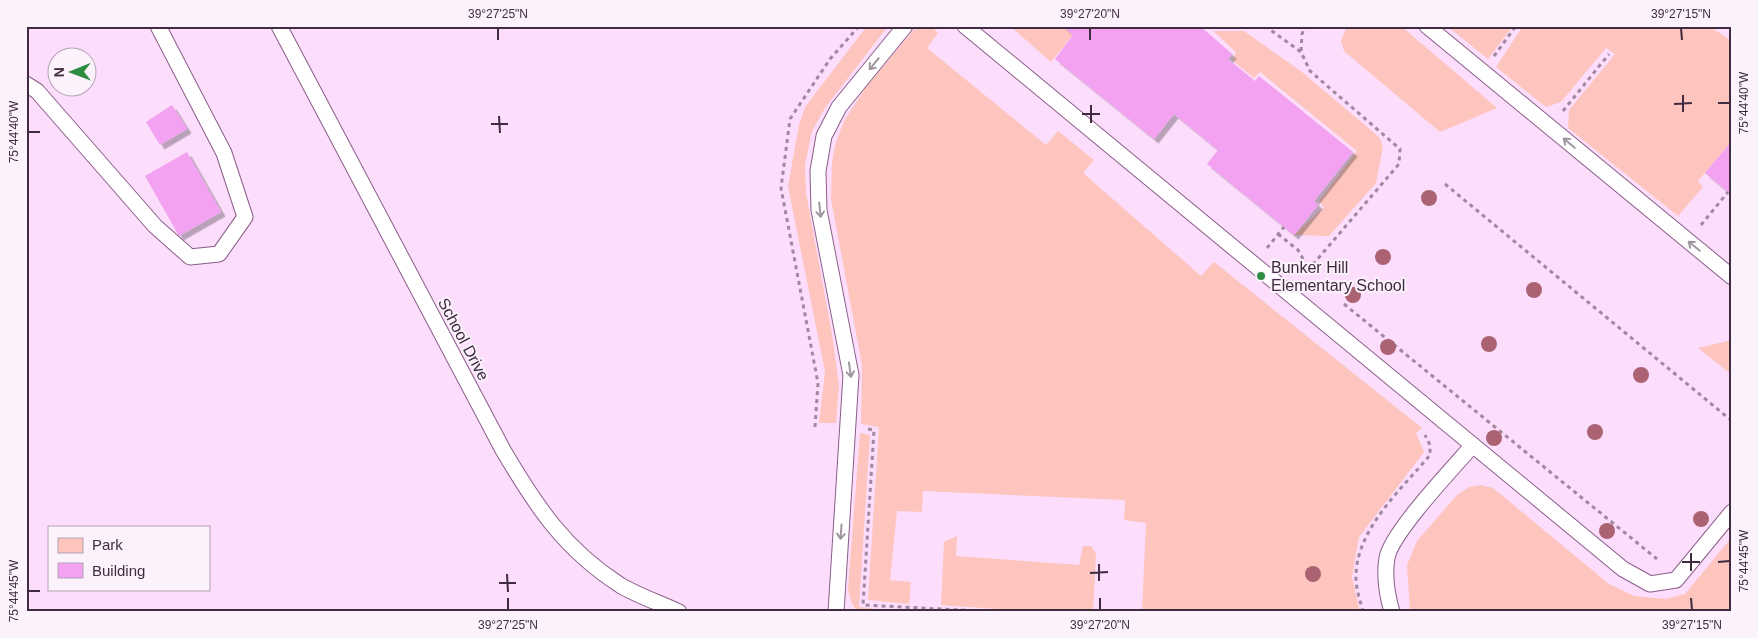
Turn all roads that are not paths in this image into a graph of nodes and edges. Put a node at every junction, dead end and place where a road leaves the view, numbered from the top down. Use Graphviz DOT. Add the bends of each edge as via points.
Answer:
graph roads {
  1 [pos="158,26"];
  2 [pos="279,26"];
  3 [pos="904,26"];
  4 [pos="965,26"];
  5 [pos="1427,26"];
  6 [pos="26,84"];
  7 [pos="1732,277"];
  8 [pos="1474,445"];
  9 [pos="1732,512"];
  10 [pos="679,612"];
  11 [pos="836,612"];
  12 [pos="1392,612"];
  1 -- 6 [label="lane" via="224,153 244,217 219,254 190,257 155,226 43,98"];
  2 -- 10 [label="lane, School Drive" via="498,441 535,504 569,545 620,585"];
  3 -- 11 [label="lane, one-way" via="839,107 824,136 818,171 819,210 851,375"];
  4 -- 8 [label="lane"];
  7 -- 5 [label="lane, one-way"];
  8 -- 9 [label="lane" via="1623,569 1650,584 1676,580"];
  8 -- 12 [label="lane" via="1405,525 1387,557 1387,596"];
}
